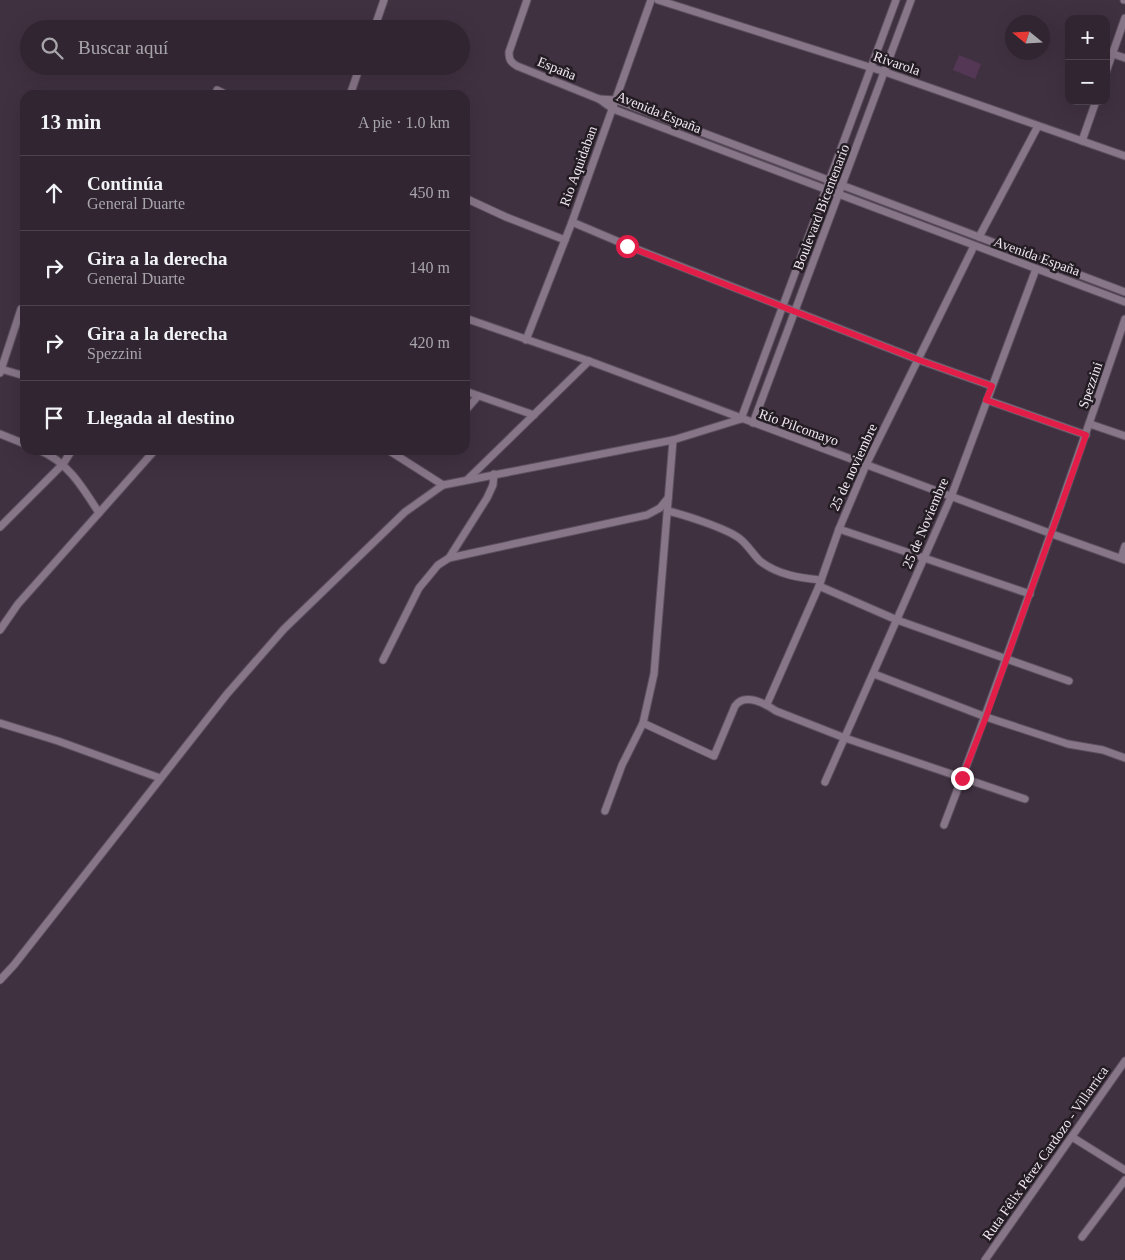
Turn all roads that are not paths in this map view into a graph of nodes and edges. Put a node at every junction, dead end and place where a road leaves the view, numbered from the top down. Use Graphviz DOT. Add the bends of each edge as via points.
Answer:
graph roads {
  1 [pos="384,0"];
  2 [pos="527,0"];
  3 [pos="651,0"];
  4 [pos="658,0"];
  5 [pos="896,0"];
  6 [pos="911,0"];
  7 [pos="1125,18"];
  8 [pos="377,20"];
  9 [pos="1113,54"];
  10 [pos="1125,58"];
  11 [pos="1110,62"];
  12 [pos="871,68"];
  13 [pos="885,72"];
  14 [pos="357,75"];
  15 [pos="352,90"];
  16 [pos="598,99"];
  17 [pos="616,100"];
  18 [pos="1095,105"];
  19 [pos="612,109"];
  20 [pos="1038,126"];
  21 [pos="1082,141"];
  22 [pos="1125,156"];
  23 [pos="829,180"];
  24 [pos="842,185"];
  25 [pos="826,189"];
  26 [pos="839,194"];
  27 [pos="470,200"];
  28 [pos="572,222"];
  29 [pos="978,237"];
  30 [pos="565,240"];
  31 [pos="974,246"];
  32 [pos="1036,269"];
  33 [pos="1125,292"];
  34 [pos="1125,302"];
  35 [pos="783,306"];
  36 [pos="795,311"];
  37 [pos="20,312"];
  38 [pos="470,320"];
  39 [pos="1125,320"];
  40 [pos="526,340"];
  41 [pos="919,360"];
  42 [pos="589,361"];
  43 [pos="1,371"];
  44 [pos="20,375"];
  45 [pos="992,386"];
  46 [pos="470,393"];
  47 [pos="478,396"];
  48 [pos="986,400"];
  49 [pos="470,405"];
  50 [pos="534,415"];
  51 [pos="741,419"];
  52 [pos="753,423"];
  53 [pos="1090,424"];
  54 [pos="0,434"];
  55 [pos="1086,435"];
  56 [pos="1125,436"];
  57 [pos="673,440"];
  58 [pos="20,442"];
  59 [pos="48,455"];
  60 [pos="69,455"];
  61 [pos="151,455"];
  62 [pos="396,455"];
  63 [pos="63,464"];
  64 [pos="866,466"];
  65 [pos="494,474"];
  66 [pos="468,480"];
  67 [pos="443,485"];
  68 [pos="951,497"];
  69 [pos="668,498"];
  70 [pos="668,511"];
  71 [pos="99,513"];
  72 [pos="0,527"];
  73 [pos="839,529"];
  74 [pos="1052,534"];
  75 [pos="1125,546"];
  76 [pos="449,558"];
  77 [pos="924,558"];
  78 [pos="1123,559"];
  79 [pos="820,583"];
  80 [pos="1030,594"];
  81 [pos="897,620"];
  82 [pos="0,630"];
  83 [pos="1007,658"];
  84 [pos="383,660"];
  85 [pos="874,674"];
  86 [pos="1069,681"];
  87 [pos="767,704"];
  88 [pos="986,717"];
  89 [pos="643,722"];
  90 [pos="0,723"];
  91 [pos="845,738"];
  92 [pos="1125,758"];
  93 [pos="160,778"];
  94 [pos="962,778"];
  95 [pos="825,782"];
  96 [pos="1025,799"];
  97 [pos="605,811"];
  98 [pos="944,825"];
  99 [pos="0,980"];
  100 [pos="1125,1061"];
  101 [pos="1072,1137"];
  102 [pos="1125,1170"];
  103 [pos="1125,1180"];
  104 [pos="1082,1237"];
  105 [pos="985,1260"];
  1 -- 8 [label="street"];
  2 -- 16 [label="street, España" via="509,58 511,63"];
  3 -- 17 [label="street, Rio Aquidaban"];
  4 -- 12 [label="street, Rivarola"];
  5 -- 12 [label="street, Boulevard Bicentenario"];
  6 -- 13 [label="street, Boulevard Bicentenario"];
  7 -- 9 [label="street"];
  9 -- 10 [label="street"];
  9 -- 11 [label="street"];
  12 -- 13 [label="street, Rivarola"];
  12 -- 23 [label="street, Boulevard Bicentenario"];
  13 -- 20 [label="street, Rivarola"];
  13 -- 24 [label="street, Boulevard Bicentenario"];
  14 -- 15 [label="street"];
  16 -- 17 [label="street, Avenida España"];
  16 -- 19 [label="street, Avenida España"];
  17 -- 19 [label="street, Rio Aquidaban"];
  17 -- 23 [label="street, Avenida España"];
  18 -- 21 [label="street"];
  19 -- 25 [label="street, Avenida España"];
  19 -- 28 [label="street, Rio Aquidaban"];
  20 -- 21 [label="street, Rivarola"];
  20 -- 29 [label="street"];
  21 -- 22 [label="street, Rivarola"];
  23 -- 24 [label="street, Avenida España"];
  23 -- 25 [label="street, Boulevard Bicentenario"];
  24 -- 26 [label="street, Boulevard Bicentenario"];
  24 -- 29 [label="street, Avenida España"];
  25 -- 26 [label="street, Avenida España"];
  25 -- 35 [label="street, Boulevard Bicentenario"];
  26 -- 31 [label="street, Avenida España"];
  26 -- 36 [label="street, Boulevard Bicentenario"];
  27 -- 30 [label="street"];
  28 -- 30 [label="street, Rio Aquidaban"];
  28 -- 35 [label="street"];
  29 -- 33 [label="street, Avenida España"];
  30 -- 40 [label="street, Rio Aquidaban"];
  31 -- 32 [label="street, Avenida España"];
  31 -- 41 [label="street, 25 de noviembre"];
  32 -- 34 [label="street, Avenida España"];
  32 -- 45 [label="street, 25 de Noviembre"];
  35 -- 36 [label="street"];
  35 -- 51 [label="street, Boulevard Bicentenario"];
  36 -- 41 [label="street"];
  36 -- 52 [label="street, Boulevard Bicentenario"];
  37 -- 43 [label="street"];
  38 -- 40 [label="street, Río Pilcomayo"];
  39 -- 53 [label="street, Spezzini"];
  40 -- 42 [label="street, Río Pilcomayo"];
  41 -- 45 [label="street"];
  41 -- 64 [label="street, 25 de noviembre"];
  42 -- 50 [label="street"];
  42 -- 51 [label="street, Río Pilcomayo"];
  43 -- 44 [label="street"];
  45 -- 48 [label="street, 25 de Noviembre"];
  46 -- 47 [label="street"];
  47 -- 49 [label="street"];
  47 -- 50 [label="street"];
  48 -- 55 [label="street"];
  48 -- 68 [label="street, 25 de Noviembre"];
  50 -- 66 [label="street"];
  51 -- 52 [label="street, Río Pilcomayo"];
  51 -- 57 [label="street"];
  52 -- 64 [label="street, Río Pilcomayo"];
  53 -- 55 [label="street, Spezzini"];
  53 -- 56 [label="street"];
  54 -- 58 [label="street"];
  55 -- 74 [label="street, Spezzini"];
  57 -- 65 [label="street"];
  57 -- 69 [label="street"];
  59 -- 63 [label="street"];
  60 -- 63 [label="street"];
  61 -- 71 [label="street"];
  62 -- 67 [label="street"];
  63 -- 71 [label="street"];
  63 -- 72 [label="street"];
  64 -- 68 [label="street, Río Pilcomayo"];
  64 -- 73 [label="street, 25 de noviembre"];
  65 -- 66 [label="street"];
  65 -- 76 [label="street" via="487,498"];
  66 -- 67 [label="street"];
  67 -- 93 [label="street" via="404,512 284,629"];
  68 -- 74 [label="street, Río Pilcomayo"];
  68 -- 77 [label="street, 25 de Noviembre"];
  69 -- 70 [label="street"];
  69 -- 76 [label="street" via="660,508 647,515"];
  70 -- 79 [label="street" via="707,523 739,538 771,568"];
  70 -- 89 [label="street" via="654,674"];
  71 -- 82 [label="street" via="18,604"];
  73 -- 77 [label="street"];
  73 -- 79 [label="street, 25 de noviembre"];
  74 -- 78 [label="street, Río Pilcomayo"];
  74 -- 80 [label="street, Spezzini"];
  75 -- 78 [label="street"];
  76 -- 84 [label="street" via="438,565 419,588"];
  77 -- 80 [label="street"];
  77 -- 81 [label="street, 25 de Noviembre"];
  79 -- 81 [label="street"];
  79 -- 87 [label="street, 25 de noviembre"];
  80 -- 83 [label="street, Spezzini"];
  81 -- 83 [label="street"];
  81 -- 85 [label="street, 25 de Noviembre"];
  83 -- 86 [label="street"];
  83 -- 88 [label="street, Spezzini"];
  85 -- 88 [label="street"];
  85 -- 91 [label="street, 25 de Noviembre"];
  87 -- 89 [label="street" via="752,700 738,703 714,756"];
  87 -- 91 [label="street" via="776,711"];
  88 -- 92 [label="street" via="1068,744 1103,750"];
  88 -- 94 [label="street, Spezzini"];
  89 -- 97 [label="street"];
  90 -- 93 [label="street"];
  91 -- 94 [label="street"];
  91 -- 95 [label="street, 25 de Noviembre"];
  93 -- 99 [label="street"];
  94 -- 96 [label="street"];
  94 -- 98 [label="street, Spezzini"];
  100 -- 101 [label="street, Ruta Félix Pérez Cardozo - Villarrica"];
  101 -- 102 [label="street"];
  101 -- 105 [label="street, Ruta Félix Pérez Cardozo - Villarrica"];
  103 -- 104 [label="street"];
}
